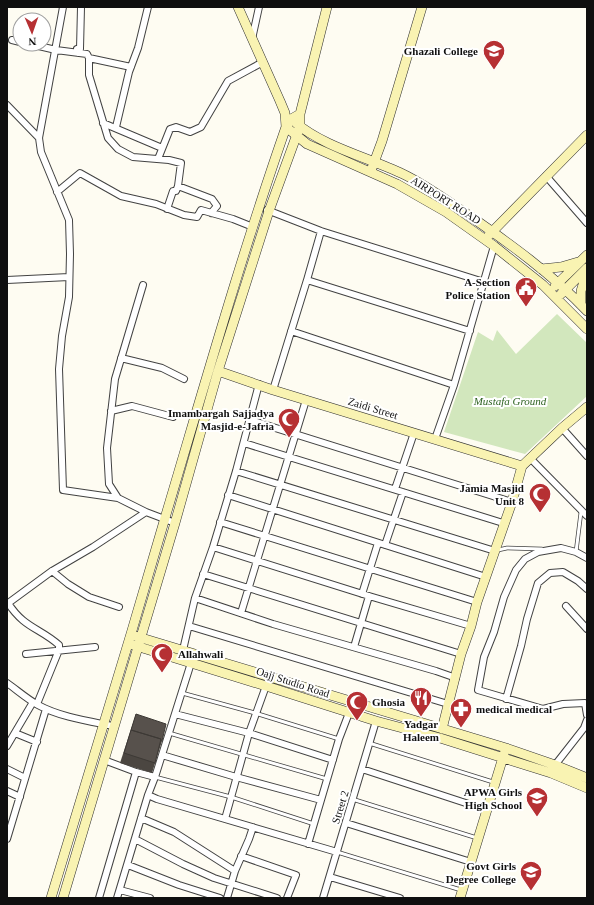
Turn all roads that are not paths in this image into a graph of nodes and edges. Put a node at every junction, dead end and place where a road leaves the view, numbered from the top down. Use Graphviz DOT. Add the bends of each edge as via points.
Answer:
graph roads {
  1 [pos="63,7"];
  2 [pos="81,7"];
  3 [pos="148,7"];
  4 [pos="238,7"];
  5 [pos="259,7"];
  6 [pos="327,7"];
  7 [pos="422,7"];
  8 [pos="252,39"];
  9 [pos="52,49"];
  10 [pos="56,50"];
  11 [pos="78,53"];
  12 [pos="89,58"];
  13 [pos="263,62"];
  14 [pos="131,67"];
  15 [pos="7,105"];
  16 [pos="300,114"];
  17 [pos="287,120"];
  18 [pos="103,123"];
  19 [pos="300,126"];
  20 [pos="116,127"];
  21 [pos="587,135"];
  22 [pos="296,136"];
  23 [pos="39,138"];
  24 [pos="162,148"];
  25 [pos="158,159"];
  26 [pos="374,162"];
  27 [pos="370,172"];
  28 [pos="546,176"];
  29 [pos="178,186"];
  30 [pos="57,192"];
  31 [pos="260,207"];
  32 [pos="167,208"];
  33 [pos="269,211"];
  34 [pos="211,213"];
  35 [pos="587,223"];
  36 [pos="253,228"];
  37 [pos="321,230"];
  38 [pos="492,231"];
  39 [pos="486,239"];
  40 [pos="494,246"];
  41 [pos="585,262"];
  42 [pos="541,269"];
  43 [pos="587,272"];
  44 [pos="69,277"];
  45 [pos="7,280"];
  46 [pos="307,280"];
  47 [pos="484,282"];
  48 [pos="558,283"];
  49 [pos="143,285"];
  50 [pos="566,290"];
  51 [pos="549,291"];
  52 [pos="557,299"];
  53 [pos="584,308"];
  54 [pos="587,329"];
  55 [pos="470,330"];
  56 [pos="291,331"];
  57 [pos="121,358"];
  58 [pos="218,371"];
  59 [pos="184,379"];
  60 [pos="259,384"];
  61 [pos="454,385"];
  62 [pos="273,390"];
  63 [pos="306,400"];
  64 [pos="587,408"];
  65 [pos="112,411"];
  66 [pos="173,417"];
  67 [pos="250,420"];
  68 [pos="562,428"];
  69 [pos="414,432"];
  70 [pos="295,434"];
  71 [pos="435,439"];
  72 [pos="244,443"];
  73 [pos="288,456"];
  74 [pos="587,456"];
  75 [pos="530,458"];
  76 [pos="522,466"];
  77 [pos="402,468"];
  78 [pos="236,471"];
  79 [pos="280,484"];
  80 [pos="395,489"];
  81 [pos="403,492"];
  82 [pos="228,495"];
  83 [pos="118,498"];
  84 [pos="512,502"];
  85 [pos="273,509"];
  86 [pos="582,510"];
  87 [pos="146,512"];
  88 [pos="587,516"];
  89 [pos="165,519"];
  90 [pos="393,520"];
  91 [pos="220,522"];
  92 [pos="174,523"];
  93 [pos="504,523"];
  94 [pos="264,536"];
  95 [pos="378,543"];
  96 [pos="385,545"];
  97 [pos="213,547"];
  98 [pos="550,550"];
  99 [pos="495,551"];
  100 [pos="576,552"];
  101 [pos="587,558"];
  102 [pos="257,561"];
  103 [pos="370,569"];
  104 [pos="52,571"];
  105 [pos="203,574"];
  106 [pos="486,577"];
  107 [pos="249,588"];
  108 [pos="587,589"];
  109 [pos="362,594"];
  110 [pos="369,596"];
  111 [pos="195,598"];
  112 [pos="477,602"];
  113 [pos="7,603"];
  114 [pos="119,606"];
  115 [pos="566,606"];
  116 [pos="241,613"];
  117 [pos="361,623"];
  118 [pos="189,626"];
  119 [pos="471,626"];
  120 [pos="587,628"];
  121 [pos="130,634"];
  122 [pos="140,637"];
  123 [pos="127,644"];
  124 [pos="95,647"];
  125 [pos="137,647"];
  126 [pos="354,647"];
  127 [pos="59,650"];
  128 [pos="183,650"];
  129 [pos="26,654"];
  130 [pos="461,654"];
  131 [pos="191,663"];
  132 [pos="456,678"];
  133 [pos="7,683"];
  134 [pos="266,686"];
  135 [pos="181,693"];
  136 [pos="506,699"];
  137 [pos="586,702"];
  138 [pos="35,703"];
  139 [pos="448,704"];
  140 [pos="46,709"];
  141 [pos="255,713"];
  142 [pos="349,713"];
  143 [pos="175,714"];
  144 [pos="587,715"];
  145 [pos="587,720"];
  146 [pos="376,721"];
  147 [pos="104,724"];
  148 [pos="114,726"];
  149 [pos="442,729"];
  150 [pos="15,733"];
  151 [pos="169,733"];
  152 [pos="249,733"];
  153 [pos="440,738"];
  154 [pos="339,739"];
  155 [pos="37,742"];
  156 [pos="369,743"];
  157 [pos="7,746"];
  158 [pos="506,748"];
  159 [pos="162,755"];
  160 [pos="243,756"];
  161 [pos="503,759"];
  162 [pos="104,760"];
  163 [pos="333,760"];
  164 [pos="555,765"];
  165 [pos="7,769"];
  166 [pos="362,769"];
  167 [pos="136,772"];
  168 [pos="155,777"];
  169 [pos="236,777"];
  170 [pos="25,778"];
  171 [pos="587,778"];
  172 [pos="327,780"];
  173 [pos="495,783"];
  174 [pos="587,788"];
  175 [pos="7,791"];
  176 [pos="148,795"];
  177 [pos="20,797"];
  178 [pos="231,797"];
  179 [pos="352,799"];
  180 [pos="321,800"];
  181 [pos="487,810"];
  182 [pos="141,818"];
  183 [pos="225,819"];
  184 [pos="346,822"];
  185 [pos="314,824"];
  186 [pos="253,827"];
  187 [pos="478,838"];
  188 [pos="7,839"];
  189 [pos="135,839"];
  190 [pos="308,844"];
  191 [pos="337,852"];
  192 [pos="241,856"];
  193 [pos="471,862"];
  194 [pos="128,865"];
  195 [pos="235,871"];
  196 [pos="330,877"];
  197 [pos="231,883"];
  198 [pos="120,890"];
  199 [pos="461,894"];
  200 [pos="51,898"];
  201 [pos="63,898"];
  202 [pos="99,898"];
  203 [pos="117,898"];
  204 [pos="150,898"];
  205 [pos="220,898"];
  206 [pos="227,898"];
  207 [pos="277,898"];
  208 [pos="287,898"];
  209 [pos="323,898"];
  210 [pos="400,898"];
  1 -- 10 [label="street"];
  2 -- 11 [label="street"];
  3 -- 14 [label="street"];
  4 -- 8 [label="main road"];
  5 -- 8 [label="street"];
  6 -- 16 [label="main road"];
  7 -- 26 [label="main road"];
  8 -- 13 [label="main road"];
  9 -- 10 [label="street"];
  10 -- 11 [label="street"];
  10 -- 23 [label="street"];
  11 -- 12 [label="street" via="87,54"];
  12 -- 14 [label="street"];
  12 -- 18 [label="street" via="89,74"];
  13 -- 17 [label="main road"];
  13 -- 24 [label="street" via="228,81 201,127 190,132 176,127 170,129"];
  14 -- 20 [label="street"];
  15 -- 23 [label="street"];
  16 -- 17 [label="main road"];
  16 -- 19 [label="main road"];
  17 -- 19 [label="main road"];
  17 -- 22 [label="main road, AIRPORT ROAD"];
  17 -- 31 [label="main road"];
  18 -- 20 [label="street"];
  18 -- 25 [label="street" via="108,138 118,149 133,157"];
  19 -- 22 [label="main road"];
  19 -- 26 [label="main road" via="323,140"];
  20 -- 24 [label="street"];
  21 -- 28 [label="main road"];
  22 -- 27 [label="main road, AIRPORT ROAD" via="307,144"];
  22 -- 33 [label="main road"];
  23 -- 30 [label="street" via="41,152"];
  24 -- 25 [label="street"];
  25 -- 29 [label="street" via="181,163"];
  26 -- 27 [label="main road"];
  26 -- 38 [label="main road" via="434,191"];
  27 -- 39 [label="main road, AIRPORT ROAD" via="446,212"];
  28 -- 35 [label="street"];
  28 -- 38 [label="main road"];
  29 -- 32 [label="street" via="176,191 173,191"];
  29 -- 34 [label="street" via="212,199 217,206"];
  30 -- 32 [label="street" via="80,173 121,196"];
  30 -- 44 [label="street" via="69,220"];
  31 -- 33 [label="street"];
  31 -- 36 [label="main road"];
  32 -- 34 [label="street" via="197,217 201,210"];
  33 -- 37 [label="street"];
  33 -- 58 [label="main road"];
  34 -- 36 [label="street"];
  36 -- 89 [label="main road"];
  37 -- 46 [label="street"];
  37 -- 47 [label="street"];
  38 -- 39 [label="main road"];
  38 -- 42 [label="main road"];
  39 -- 40 [label="main road, AIRPORT ROAD"];
  40 -- 47 [label="street"];
  40 -- 51 [label="main road, AIRPORT ROAD"];
  41 -- 42 [label="main road"];
  41 -- 48 [label="main road"];
  41 -- 50 [label="main road"];
  42 -- 48 [label="main road"];
  43 -- 53 [label="main road" via="581,291"];
  44 -- 45 [label="street"];
  44 -- 83 [label="street" via="69,297 59,369 63,490"];
  46 -- 55 [label="street"];
  46 -- 56 [label="street"];
  47 -- 55 [label="street"];
  48 -- 50 [label="main road"];
  48 -- 51 [label="main road"];
  49 -- 57 [label="street"];
  50 -- 52 [label="main road"];
  50 -- 53 [label="main road"];
  51 -- 52 [label="main road, AIRPORT ROAD"];
  52 -- 54 [label="main road, AIRPORT ROAD"];
  55 -- 61 [label="street"];
  56 -- 61 [label="street"];
  56 -- 62 [label="street"];
  57 -- 59 [label="street" via="162,368"];
  57 -- 65 [label="street" via="115,379"];
  58 -- 60 [label="main road, Zaidi Street"];
  58 -- 92 [label="main road"];
  60 -- 62 [label="main road, Zaidi Street"];
  60 -- 67 [label="street"];
  61 -- 71 [label="street"];
  62 -- 63 [label="main road, Zaidi Street"];
  63 -- 69 [label="main road, Zaidi Street"];
  63 -- 70 [label="street"];
  64 -- 68 [label="main road"];
  65 -- 66 [label="street" via="132,406"];
  65 -- 83 [label="street" via="107,448 109,484"];
  67 -- 70 [label="street"];
  67 -- 72 [label="street"];
  68 -- 74 [label="street"];
  68 -- 75 [label="main road"];
  69 -- 71 [label="main road, Zaidi Street"];
  69 -- 77 [label="street"];
  70 -- 73 [label="street"];
  70 -- 77 [label="street"];
  71 -- 76 [label="main road, Zaidi Street"];
  72 -- 73 [label="street"];
  72 -- 78 [label="street"];
  73 -- 79 [label="street"];
  73 -- 80 [label="street"];
  75 -- 76 [label="main road"];
  75 -- 86 [label="street"];
  76 -- 84 [label="main road"];
  77 -- 80 [label="street"];
  77 -- 84 [label="street"];
  78 -- 79 [label="street"];
  78 -- 82 [label="street"];
  79 -- 85 [label="street"];
  79 -- 90 [label="street"];
  80 -- 81 [label="street"];
  81 -- 90 [label="street"];
  81 -- 93 [label="street"];
  82 -- 85 [label="street"];
  82 -- 91 [label="street"];
  83 -- 87 [label="street"];
  84 -- 93 [label="main road"];
  85 -- 94 [label="street"];
  85 -- 95 [label="street"];
  86 -- 88 [label="street"];
  86 -- 100 [label="lane"];
  87 -- 89 [label="street"];
  87 -- 104 [label="street"];
  89 -- 92 [label="street"];
  89 -- 121 [label="main road"];
  90 -- 96 [label="street"];
  90 -- 99 [label="street"];
  91 -- 94 [label="street"];
  91 -- 97 [label="street"];
  92 -- 122 [label="main road"];
  93 -- 99 [label="main road"];
  94 -- 102 [label="street"];
  94 -- 103 [label="street"];
  95 -- 96 [label="street"];
  95 -- 103 [label="street"];
  96 -- 106 [label="street"];
  97 -- 102 [label="street"];
  97 -- 105 [label="street"];
  98 -- 99 [label="lane" via="507,548"];
  98 -- 100 [label="street" via="561,548"];
  98 -- 136 [label="street" via="538,552 525,559 516,570 484,657 478,690"];
  99 -- 106 [label="main road"];
  100 -- 101 [label="street"];
  102 -- 107 [label="street"];
  102 -- 109 [label="street"];
  103 -- 109 [label="street"];
  103 -- 112 [label="street"];
  104 -- 113 [label="street"];
  104 -- 114 [label="street" via="88,597"];
  105 -- 107 [label="street"];
  105 -- 111 [label="street"];
  106 -- 112 [label="main road"];
  107 -- 116 [label="street"];
  107 -- 117 [label="street"];
  108 -- 136 [label="street" via="563,572 550,573 538,584"];
  109 -- 110 [label="street"];
  110 -- 117 [label="street"];
  110 -- 119 [label="street"];
  111 -- 116 [label="street"];
  111 -- 118 [label="street"];
  112 -- 119 [label="main road"];
  113 -- 127 [label="street" via="23,622 59,645"];
  115 -- 120 [label="street"];
  116 -- 126 [label="street"];
  117 -- 126 [label="street"];
  117 -- 130 [label="street"];
  118 -- 128 [label="street"];
  118 -- 139 [label="street"];
  119 -- 130 [label="main road"];
  121 -- 122 [label="main road, Oajj Studio Road"];
  121 -- 123 [label="main road"];
  122 -- 125 [label="main road"];
  122 -- 128 [label="main road, Oajj Studio Road"];
  123 -- 125 [label="main road, Oajj Studio Road"];
  123 -- 147 [label="main road"];
  124 -- 127 [label="street"];
  125 -- 131 [label="main road, Oajj Studio Road"];
  125 -- 148 [label="main road"];
  126 -- 132 [label="street"];
  127 -- 129 [label="street"];
  127 -- 138 [label="street"];
  128 -- 149 [label="main road, Oajj Studio Road"];
  130 -- 132 [label="main road"];
  131 -- 134 [label="main road, Oajj Studio Road"];
  131 -- 135 [label="street"];
  132 -- 139 [label="main road"];
  133 -- 138 [label="street"];
  134 -- 141 [label="street"];
  134 -- 142 [label="main road, Oajj Studio Road"];
  135 -- 141 [label="lane"];
  135 -- 143 [label="street"];
  136 -- 137 [label="street" via="543,709"];
  137 -- 144 [label="street"];
  138 -- 140 [label="street"];
  138 -- 150 [label="street"];
  139 -- 149 [label="main road"];
  140 -- 147 [label="street"];
  140 -- 155 [label="street"];
  141 -- 152 [label="street"];
  141 -- 154 [label="lane"];
  142 -- 146 [label="main road, Oajj Studio Road"];
  142 -- 154 [label="street"];
  143 -- 151 [label="street"];
  143 -- 152 [label="street"];
  145 -- 164 [label="street" via="584,728"];
  146 -- 153 [label="main road, Oajj Studio Road"];
  146 -- 156 [label="street, Street 2"];
  147 -- 148 [label="street"];
  147 -- 200 [label="main road"];
  148 -- 162 [label="main road"];
  149 -- 153 [label="street"];
  149 -- 158 [label="main road, Oajj Studio Road"];
  150 -- 155 [label="street"];
  150 -- 157 [label="street"];
  151 -- 159 [label="street"];
  151 -- 160 [label="lane"];
  152 -- 160 [label="street"];
  152 -- 163 [label="street"];
  153 -- 161 [label="main road, Oajj Studio Road"];
  154 -- 163 [label="street"];
  155 -- 170 [label="street"];
  156 -- 166 [label="street, Street 2"];
  156 -- 173 [label="lane"];
  158 -- 161 [label="main road"];
  158 -- 164 [label="main road, Oajj Studio Road"];
  159 -- 168 [label="street"];
  159 -- 169 [label="street"];
  160 -- 169 [label="street"];
  160 -- 172 [label="lane"];
  161 -- 173 [label="main road"];
  161 -- 174 [label="main road, Oajj Studio Road" via="551,773"];
  162 -- 167 [label="street"];
  162 -- 201 [label="main road"];
  163 -- 172 [label="street"];
  164 -- 171 [label="main road, Oajj Studio Road"];
  165 -- 170 [label="street"];
  166 -- 179 [label="street, Street 2"];
  166 -- 181 [label="street"];
  167 -- 168 [label="street"];
  167 -- 202 [label="street"];
  168 -- 176 [label="street"];
  168 -- 178 [label="lane"];
  169 -- 178 [label="street"];
  169 -- 180 [label="street"];
  170 -- 177 [label="street"];
  172 -- 180 [label="street"];
  173 -- 181 [label="main road"];
  175 -- 177 [label="street"];
  176 -- 182 [label="street"];
  176 -- 183 [label="street"];
  177 -- 188 [label="street"];
  178 -- 183 [label="street"];
  178 -- 185 [label="lane"];
  179 -- 184 [label="street, Street 2"];
  179 -- 187 [label="lane"];
  180 -- 185 [label="street"];
  181 -- 187 [label="main road"];
  182 -- 189 [label="street"];
  182 -- 195 [label="street" via="174,832"];
  183 -- 186 [label="street"];
  184 -- 191 [label="street, Street 2"];
  184 -- 193 [label="street"];
  185 -- 190 [label="street"];
  186 -- 190 [label="street"];
  186 -- 192 [label="street"];
  187 -- 193 [label="main road"];
  189 -- 194 [label="street"];
  189 -- 197 [label="street" via="183,864"];
  190 -- 191 [label="street"];
  191 -- 196 [label="street, Street 2"];
  191 -- 199 [label="lane"];
  192 -- 195 [label="street"];
  192 -- 208 [label="street" via="296,874"];
  193 -- 199 [label="main road"];
  194 -- 198 [label="street"];
  194 -- 205 [label="street"];
  195 -- 197 [label="street"];
  196 -- 209 [label="street, Street 2"];
  196 -- 210 [label="street"];
  197 -- 206 [label="street"];
  197 -- 207 [label="street"];
  198 -- 203 [label="street"];
  198 -- 204 [label="street"];
}
